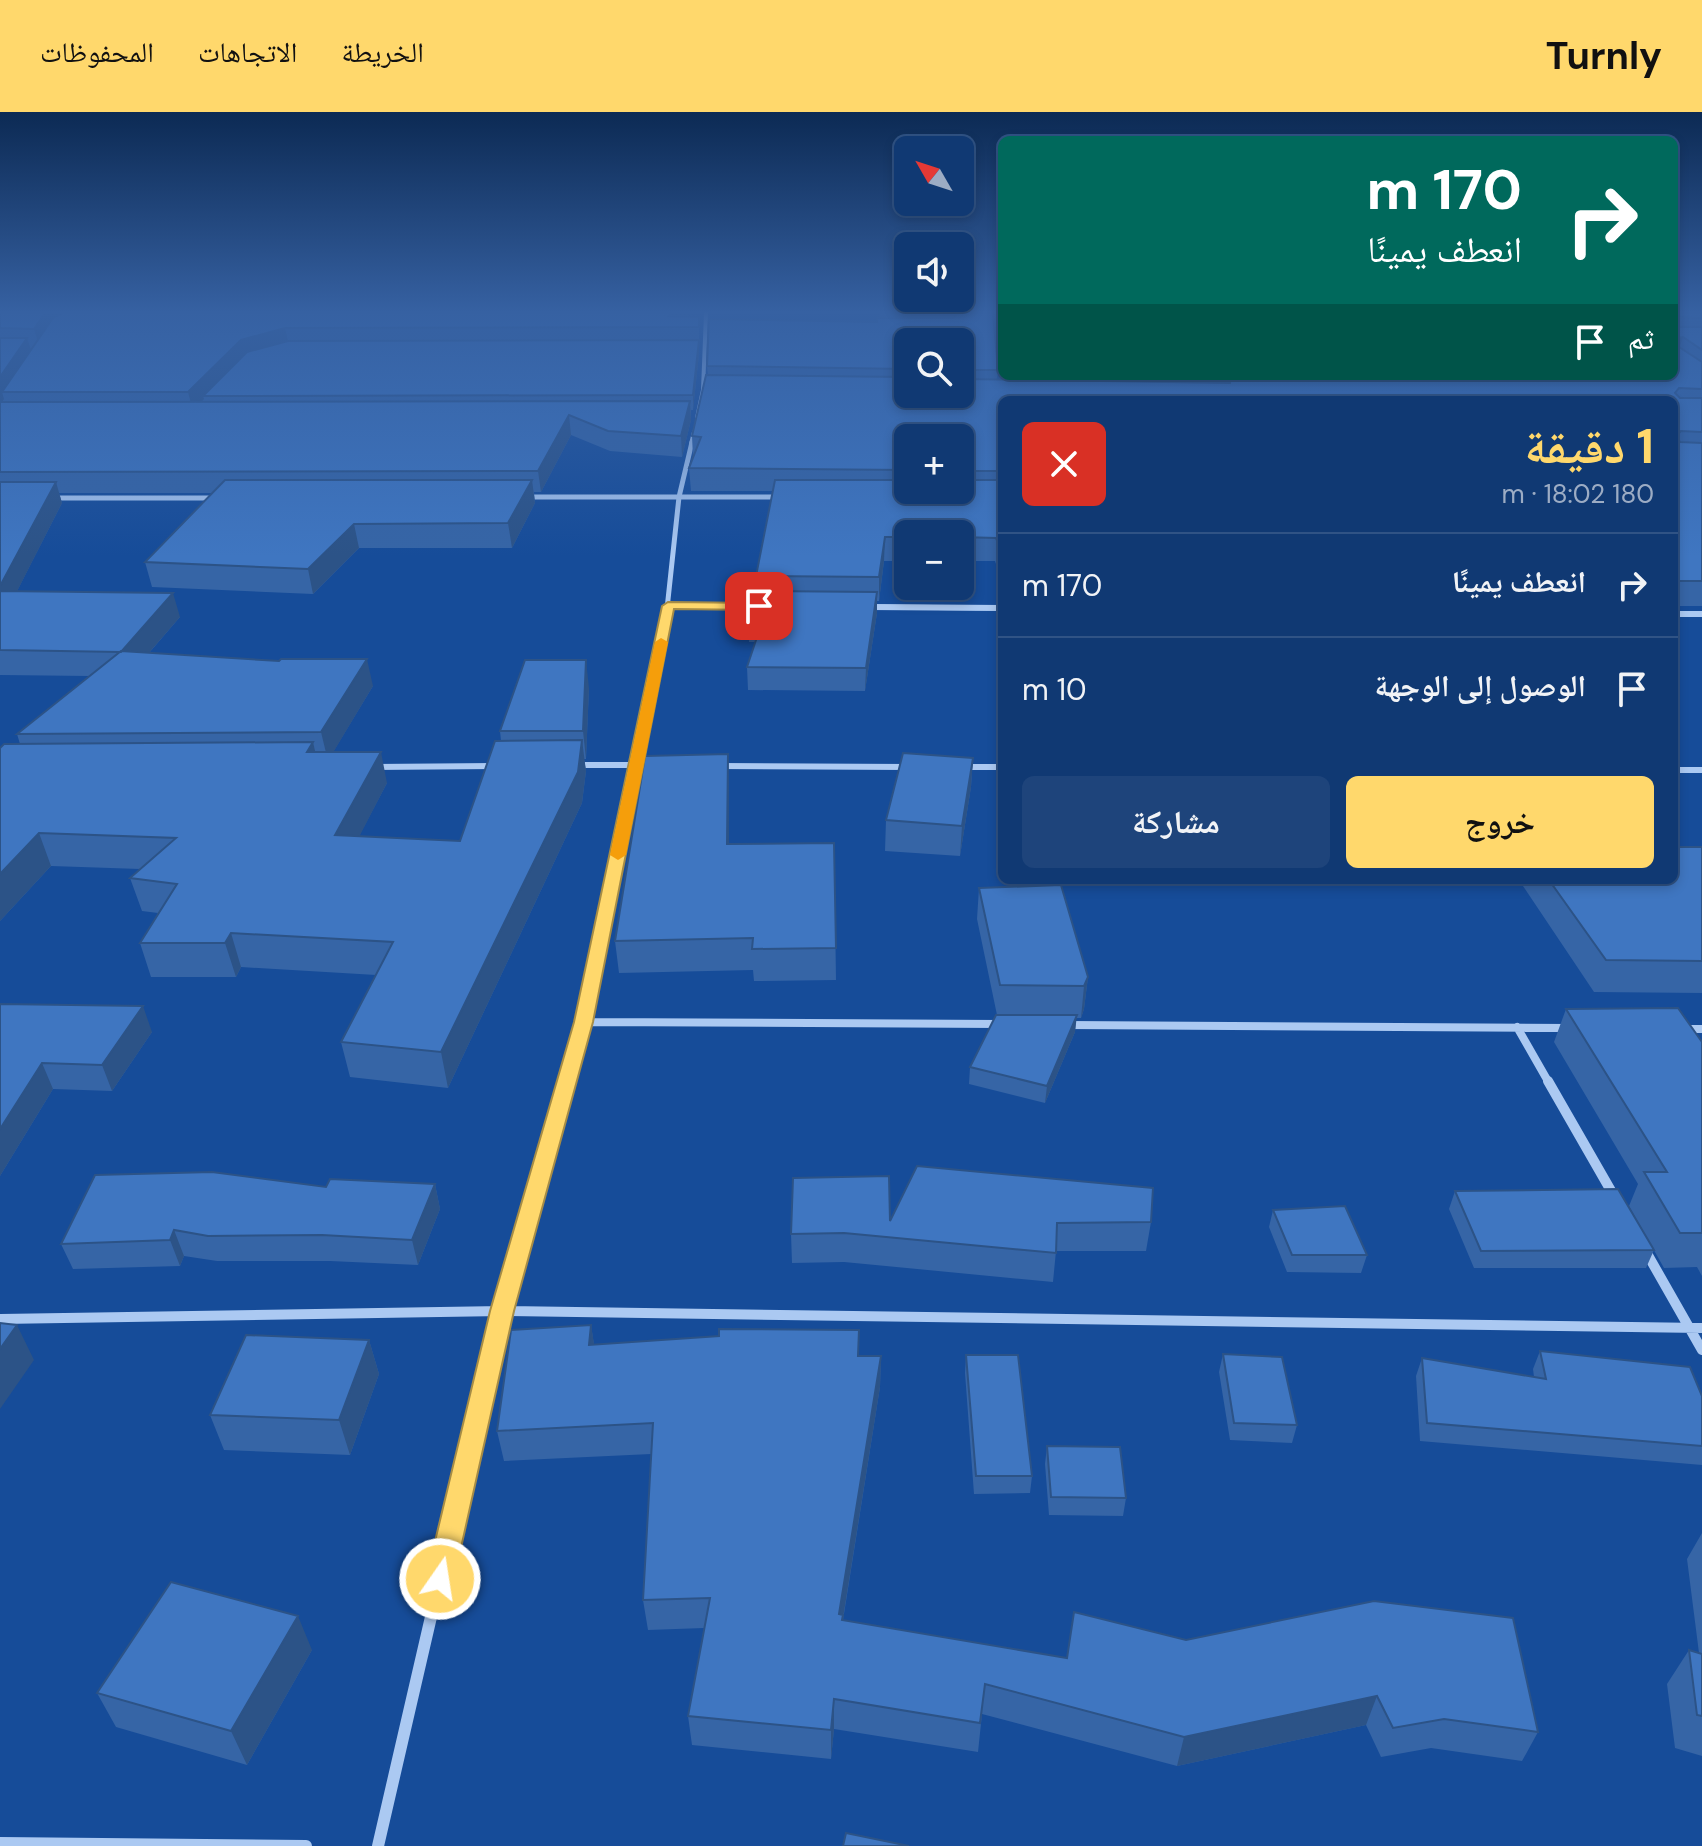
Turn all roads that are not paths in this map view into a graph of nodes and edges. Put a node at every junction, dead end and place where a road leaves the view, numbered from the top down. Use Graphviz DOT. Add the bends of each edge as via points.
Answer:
graph roads {
  1 [pos="702,394"];
  2 [pos="521,497"];
  3 [pos="679,497"];
  4 [pos="787,497"];
  5 [pos="47,498"];
  6 [pos="221,498"];
  7 [pos="668,606"];
  8 [pos="764,606"];
  9 [pos="859,607"];
  10 [pos="998,608"];
  11 [pos="1678,614"];
  12 [pos="1702,614"];
  13 [pos="558,765"];
  14 [pos="637,765"];
  15 [pos="653,765"];
  16 [pos="510,766"];
  17 [pos="717,766"];
  18 [pos="366,767"];
  19 [pos="923,767"];
  20 [pos="954,767"];
  21 [pos="998,767"];
  22 [pos="1678,770"];
  23 [pos="1702,770"];
  24 [pos="584,1022"];
  25 [pos="1011,1024"];
  26 [pos="1058,1025"];
  27 [pos="1517,1027"];
  28 [pos="1578,1028"];
  29 [pos="1671,1029"];
  30 [pos="1702,1029"];
  31 [pos="1619,1204"];
  32 [pos="1642,1245"];
  33 [pos="502,1311"];
  34 [pos="0,1319"];
  35 [pos="1690,1327"];
  36 [pos="1702,1328"];
  37 [pos="1702,1350"];
  38 [pos="0,1843"];
  39 [pos="306,1846"];
  40 [pos="378,1846"];
  1 -- 3 [label="street"];
  2 -- 3 [label="street"];
  3 -- 4 [label="street"];
  3 -- 7 [label="street"];
  5 -- 6 [label="street"];
  7 -- 8 [label="street"];
  7 -- 14 [label="street"];
  9 -- 10 [label="street"];
  11 -- 12 [label="street"];
  13 -- 14 [label="street"];
  14 -- 15 [label="street"];
  14 -- 24 [label="street"];
  16 -- 18 [label="street"];
  17 -- 19 [label="street"];
  20 -- 21 [label="street"];
  22 -- 23 [label="street"];
  24 -- 25 [label="street"];
  24 -- 33 [label="street"];
  26 -- 27 [label="street"];
  27 -- 28 [label="street"];
  27 -- 31 [label="street"];
  29 -- 30 [label="street"];
  32 -- 35 [label="street"];
  33 -- 34 [label="street"];
  33 -- 35 [label="street"];
  33 -- 40 [label="street"];
  35 -- 36 [label="street"];
  35 -- 37 [label="street"];
  38 -- 39 [label="street"];
}
